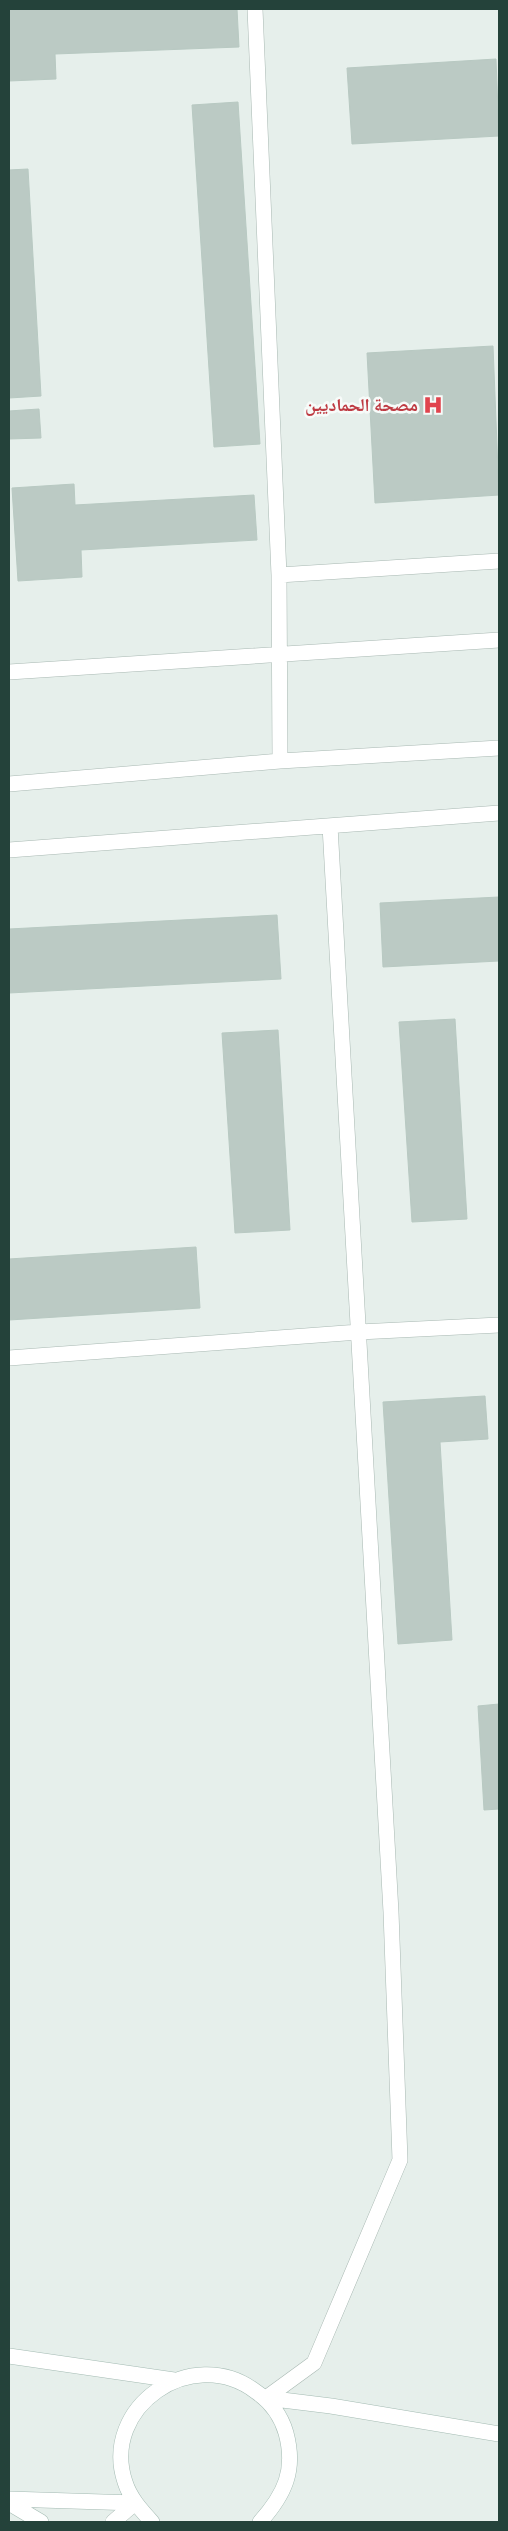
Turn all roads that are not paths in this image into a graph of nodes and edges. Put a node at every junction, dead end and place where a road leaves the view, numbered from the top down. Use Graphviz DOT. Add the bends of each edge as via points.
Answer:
graph roads {
  1 [pos="255,9"];
  2 [pos="499,561"];
  3 [pos="279,575"];
  4 [pos="499,640"];
  5 [pos="280,654"];
  6 [pos="9,672"];
  7 [pos="499,748"];
  8 [pos="280,761"];
  9 [pos="9,784"];
  10 [pos="499,813"];
  11 [pos="330,826"];
  12 [pos="9,850"];
  13 [pos="499,1325"];
  14 [pos="359,1332"];
  15 [pos="9,1358"];
  16 [pos="9,2356"];
  17 [pos="174,2380"];
  18 [pos="266,2398"];
  19 [pos="499,2434"];
  20 [pos="9,2501"];
  21 [pos="135,2503"];
  22 [pos="41,2522"];
  23 [pos="113,2522"];
  24 [pos="152,2522"];
  25 [pos="260,2522"];
  1 -- 3 [label="street"];
  2 -- 3 [label="street"];
  3 -- 5 [label="street"];
  4 -- 5 [label="street"];
  5 -- 6 [label="street"];
  5 -- 8 [label="street"];
  7 -- 8 [label="street"];
  8 -- 9 [label="street"];
  10 -- 11 [label="street"];
  11 -- 12 [label="street"];
  11 -- 14 [label="street"];
  13 -- 14 [label="street"];
  14 -- 15 [label="street"];
  14 -- 18 [label="street" via="391,1912 400,2160 314,2363"];
  16 -- 17 [label="street"];
  17 -- 18 [label="street" via="198,2374 223,2375 246,2384"];
  17 -- 21 [label="street" via="153,2393 136,2410 126,2432 122,2457 124,2481"];
  18 -- 19 [label="street"];
  18 -- 25 [label="street" via="282,2422 290,2448 289,2476 278,2502"];
  20 -- 21 [label="street"];
  20 -- 22 [label="street"];
  21 -- 23 [label="street"];
  21 -- 24 [label="street"];
}
